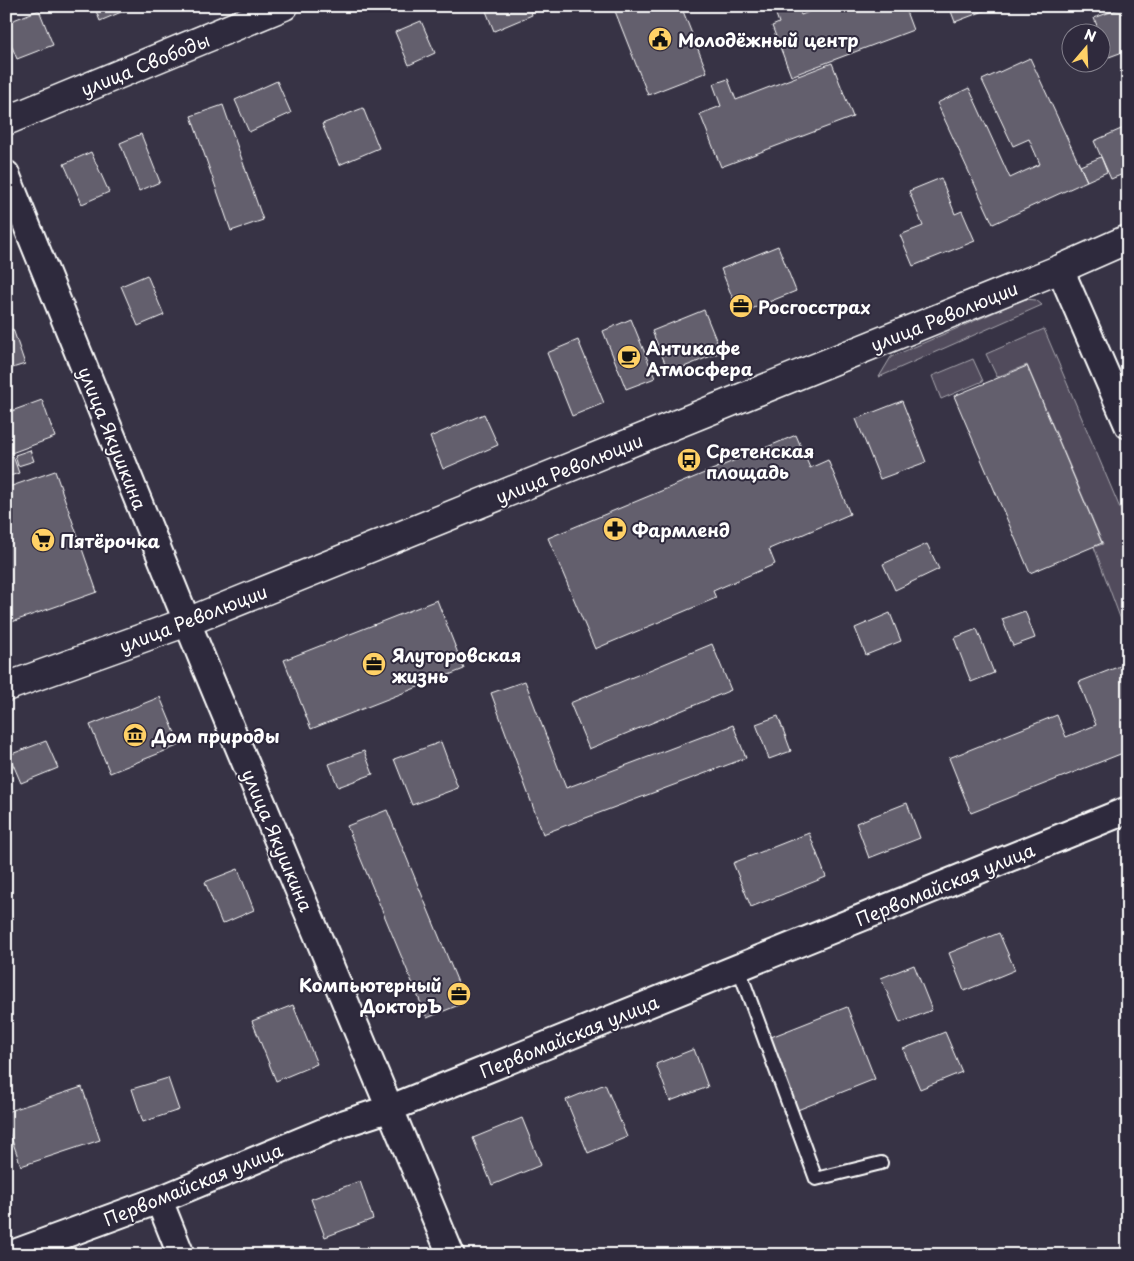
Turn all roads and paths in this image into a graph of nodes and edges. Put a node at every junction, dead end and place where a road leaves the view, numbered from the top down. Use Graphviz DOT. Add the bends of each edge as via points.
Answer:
graph roads {
  1 [pos="284,6"];
  2 [pos="6,121"];
  3 [pos="6,174"];
  4 [pos="1128,239"];
  5 [pos="1060,269"];
  6 [pos="1128,425"];
  7 [pos="187,622"];
  8 [pos="6,687"];
  9 [pos="1128,810"];
  10 [pos="738,967"];
  11 [pos="391,1108"];
  12 [pos="881,1163"];
  13 [pos="159,1200"];
  14 [pos="9,1255"];
  15 [pos="180,1255"];
  16 [pos="451,1255"];
  1 -- 2 [label="main road, улица Свободы"];
  3 -- 7 [label="street, улица Якушкина"];
  4 -- 5 [label="main road, улица Революции"];
  5 -- 6 [label="street"];
  5 -- 7 [label="main road, улица Революции"];
  7 -- 8 [label="main road, улица Революции"];
  7 -- 11 [label="street, улица Якушкина"];
  9 -- 10 [label="street, Первомайская улица"];
  10 -- 11 [label="street, Первомайская улица"];
  10 -- 12 [label="lane" via="816,1179"];
  11 -- 13 [label="street, Первомайская улица" via="342,1124"];
  11 -- 16 [label="street, улица Якушкина"];
  13 -- 14 [label="street, Первомайская улица"];
  13 -- 15 [label="street"];
}
